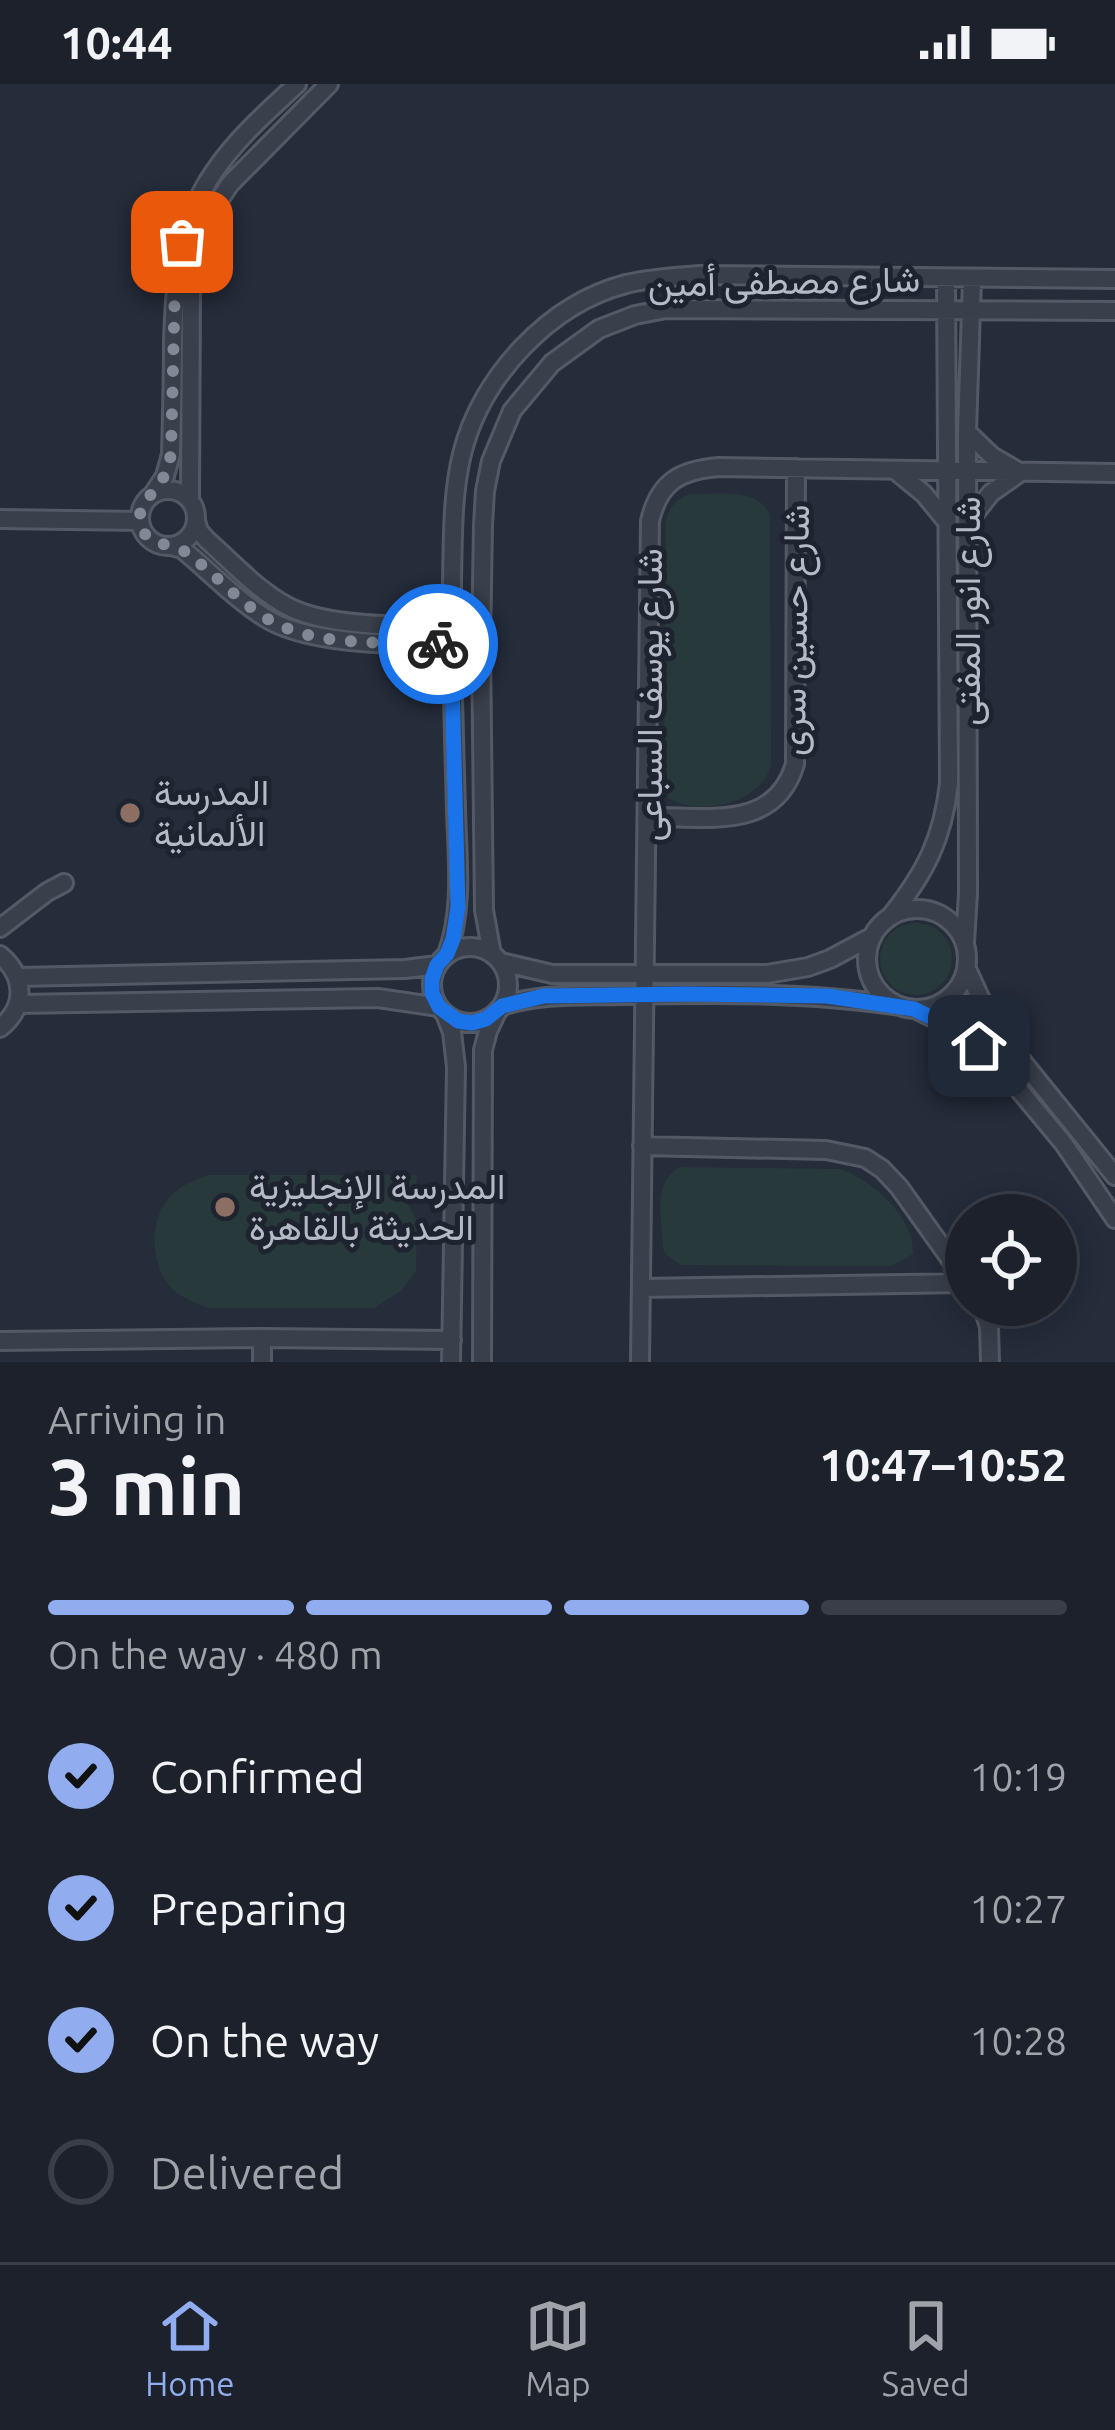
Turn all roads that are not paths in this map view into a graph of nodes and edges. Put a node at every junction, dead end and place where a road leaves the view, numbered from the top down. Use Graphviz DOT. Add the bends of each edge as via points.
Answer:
graph roads {
  1 [pos="329,84"];
  2 [pos="292,85"];
  3 [pos="257,120"];
  4 [pos="276,137"];
  5 [pos="1115,278"];
  6 [pos="946,279"];
  7 [pos="972,279"];
  8 [pos="946,310"];
  9 [pos="972,310"];
  10 [pos="1115,311"];
  11 [pos="967,432"];
  12 [pos="796,468"];
  13 [pos="895,471"];
  14 [pos="947,471"];
  15 [pos="968,471"];
  16 [pos="1022,472"];
  17 [pos="1115,473"];
  18 [pos="153,494"];
  19 [pos="190,501"];
  20 [pos="0,519"];
  21 [pos="140,521"];
  22 [pos="196,521"];
  23 [pos="947,522"];
  24 [pos="968,523"];
  25 [pos="171,546"];
  26 [pos="452,625"];
  27 [pos="481,635"];
  28 [pos="451,645"];
  29 [pos="650,817"];
  30 [pos="64,884"];
  31 [pos="890,917"];
  32 [pos="0,928"];
  33 [pos="872,936"];
  34 [pos="965,943"];
  35 [pos="0,956"];
  36 [pos="497,958"];
  37 [pos="442,959"];
  38 [pos="967,969"];
  39 [pos="102,974"];
  40 [pos="644,974"];
  41 [pos="18,977"];
  42 [pos="644,994"];
  43 [pos="98,1001"];
  44 [pos="19,1004"];
  45 [pos="907,1007"];
  46 [pos="500,1008"];
  47 [pos="442,1010"];
  48 [pos="0,1028"];
  49 [pos="643,1146"];
  50 [pos="1115,1176"];
  51 [pos="1115,1219"];
  52 [pos="945,1252"];
  53 [pos="945,1282"];
  54 [pos="641,1288"];
  55 [pos="483,1326"];
  56 [pos="988,1326"];
  57 [pos="452,1333"];
  58 [pos="262,1338"];
  59 [pos="0,1341"];
  60 [pos="262,1362"];
  61 [pos="451,1362"];
  62 [pos="482,1362"];
  63 [pos="640,1362"];
  64 [pos="990,1362"];
  1 -- 4 [label="street"];
  2 -- 3 [label="street"];
  3 -- 4 [label="street"];
  3 -- 18 [label="street" via="204,186 182,242 171,454"];
  4 -- 19 [label="street" via="230,184 197,252"];
  5 -- 7 [label="street, شارع مصطفى أمين"];
  6 -- 7 [label="street, شارع مصطفى أمين"];
  6 -- 8 [label="street, شارع انور المفتى"];
  6 -- 26 [label="street, شارع مصطفى أمين" via="658,278 623,285 560,316 501,373 463,450"];
  7 -- 9 [label="street, شارع انور المفتى"];
  8 -- 9 [label="street, شارع مصطفى أمين"];
  8 -- 14 [label="street, شارع انور المفتى"];
  8 -- 27 [label="street, شارع مصطفى أمين" via="666,309 618,320 572,346 525,392 490,461"];
  9 -- 10 [label="street, شارع مصطفى أمين"];
  9 -- 11 [label="street, شارع انور المفتى"];
  11 -- 15 [label="street, شارع انور المفتى"];
  11 -- 16 [label="street"];
  12 -- 13 [label="street, شارع يوسف السباعى"];
  12 -- 29 [label="street, شارع حسين سرى" via="790,781 756,812"];
  12 -- 29 [label="street, شارع يوسف السباعى" via="697,469 664,488 654,504"];
  13 -- 14 [label="street, شارع يوسف السباعى"];
  13 -- 23 [label="street"];
  14 -- 15 [label="street, شارع يوسف السباعى"];
  14 -- 23 [label="street, شارع انور المفتى"];
  15 -- 16 [label="street, شارع يوسف السباعى"];
  15 -- 24 [label="street, شارع انور المفتى"];
  16 -- 17 [label="street, شارع يوسف السباعى"];
  16 -- 24 [label="street"];
  18 -- 19 [label="street" via="173,490"];
  18 -- 21 [label="street"];
  19 -- 22 [label="street"];
  20 -- 21 [label="street"];
  21 -- 25 [label="street" via="153,542"];
  22 -- 25 [label="street"];
  22 -- 26 [label="street" via="207,541 256,583 306,615"];
  23 -- 31 [label="street, شارع انور المفتى" via="946,808 934,853"];
  24 -- 34 [label="street, شارع انور المفتى"];
  25 -- 28 [label="street" via="262,616 298,633"];
  26 -- 27 [label="street"];
  26 -- 28 [label="street, شارع مصطفى أمين"];
  27 -- 28 [label="street"];
  27 -- 36 [label="street, شارع مصطفى أمين" via="484,910"];
  28 -- 37 [label="street, شارع مصطفى أمين" via="458,907"];
  29 -- 40 [label="street, شارع يوسف السباعى"];
  30 -- 32 [label="street"];
  31 -- 33 [label="street"];
  31 -- 34 [label="street" via="934,912"];
  33 -- 40 [label="street" via="786,972"];
  33 -- 45 [label="street" via="870,977 887,999"];
  34 -- 38 [label="street"];
  35 -- 41 [label="street"];
  36 -- 37 [label="street" via="462,947"];
  36 -- 40 [label="street" via="552,974"];
  36 -- 46 [label="street" via="508,984"];
  37 -- 39 [label="street" via="405,969"];
  37 -- 47 [label="street" via="432,979"];
  38 -- 45 [label="street" via="948,999"];
  38 -- 50 [label="street" via="1005,1040"];
  39 -- 41 [label="street"];
  39 -- 43 [label="street"];
  40 -- 42 [label="street, شارع يوسف السباعى"];
  41 -- 44 [label="street"];
  42 -- 45 [label="street" via="827,996"];
  42 -- 46 [label="street" via="544,996"];
  42 -- 49 [label="street, شارع يوسف السباعى"];
  43 -- 44 [label="street"];
  43 -- 47 [label="street" via="378,998"];
  44 -- 48 [label="street"];
  45 -- 51 [label="street" via="992,1057"];
  46 -- 47 [label="street" via="472,1023"];
  46 -- 55 [label="street" via="483,1050"];
  47 -- 57 [label="street" via="456,1067"];
  49 -- 52 [label="street" via="865,1158 899,1187"];
  49 -- 54 [label="street, شارع يوسف السباعى"];
  53 -- 54 [label="street"];
  54 -- 63 [label="street, شارع يوسف السباعى"];
  55 -- 57 [label="street"];
  55 -- 62 [label="street"];
  56 -- 64 [label="street"];
  57 -- 58 [label="street"];
  57 -- 61 [label="street"];
  58 -- 59 [label="street"];
  58 -- 60 [label="street"];
}
